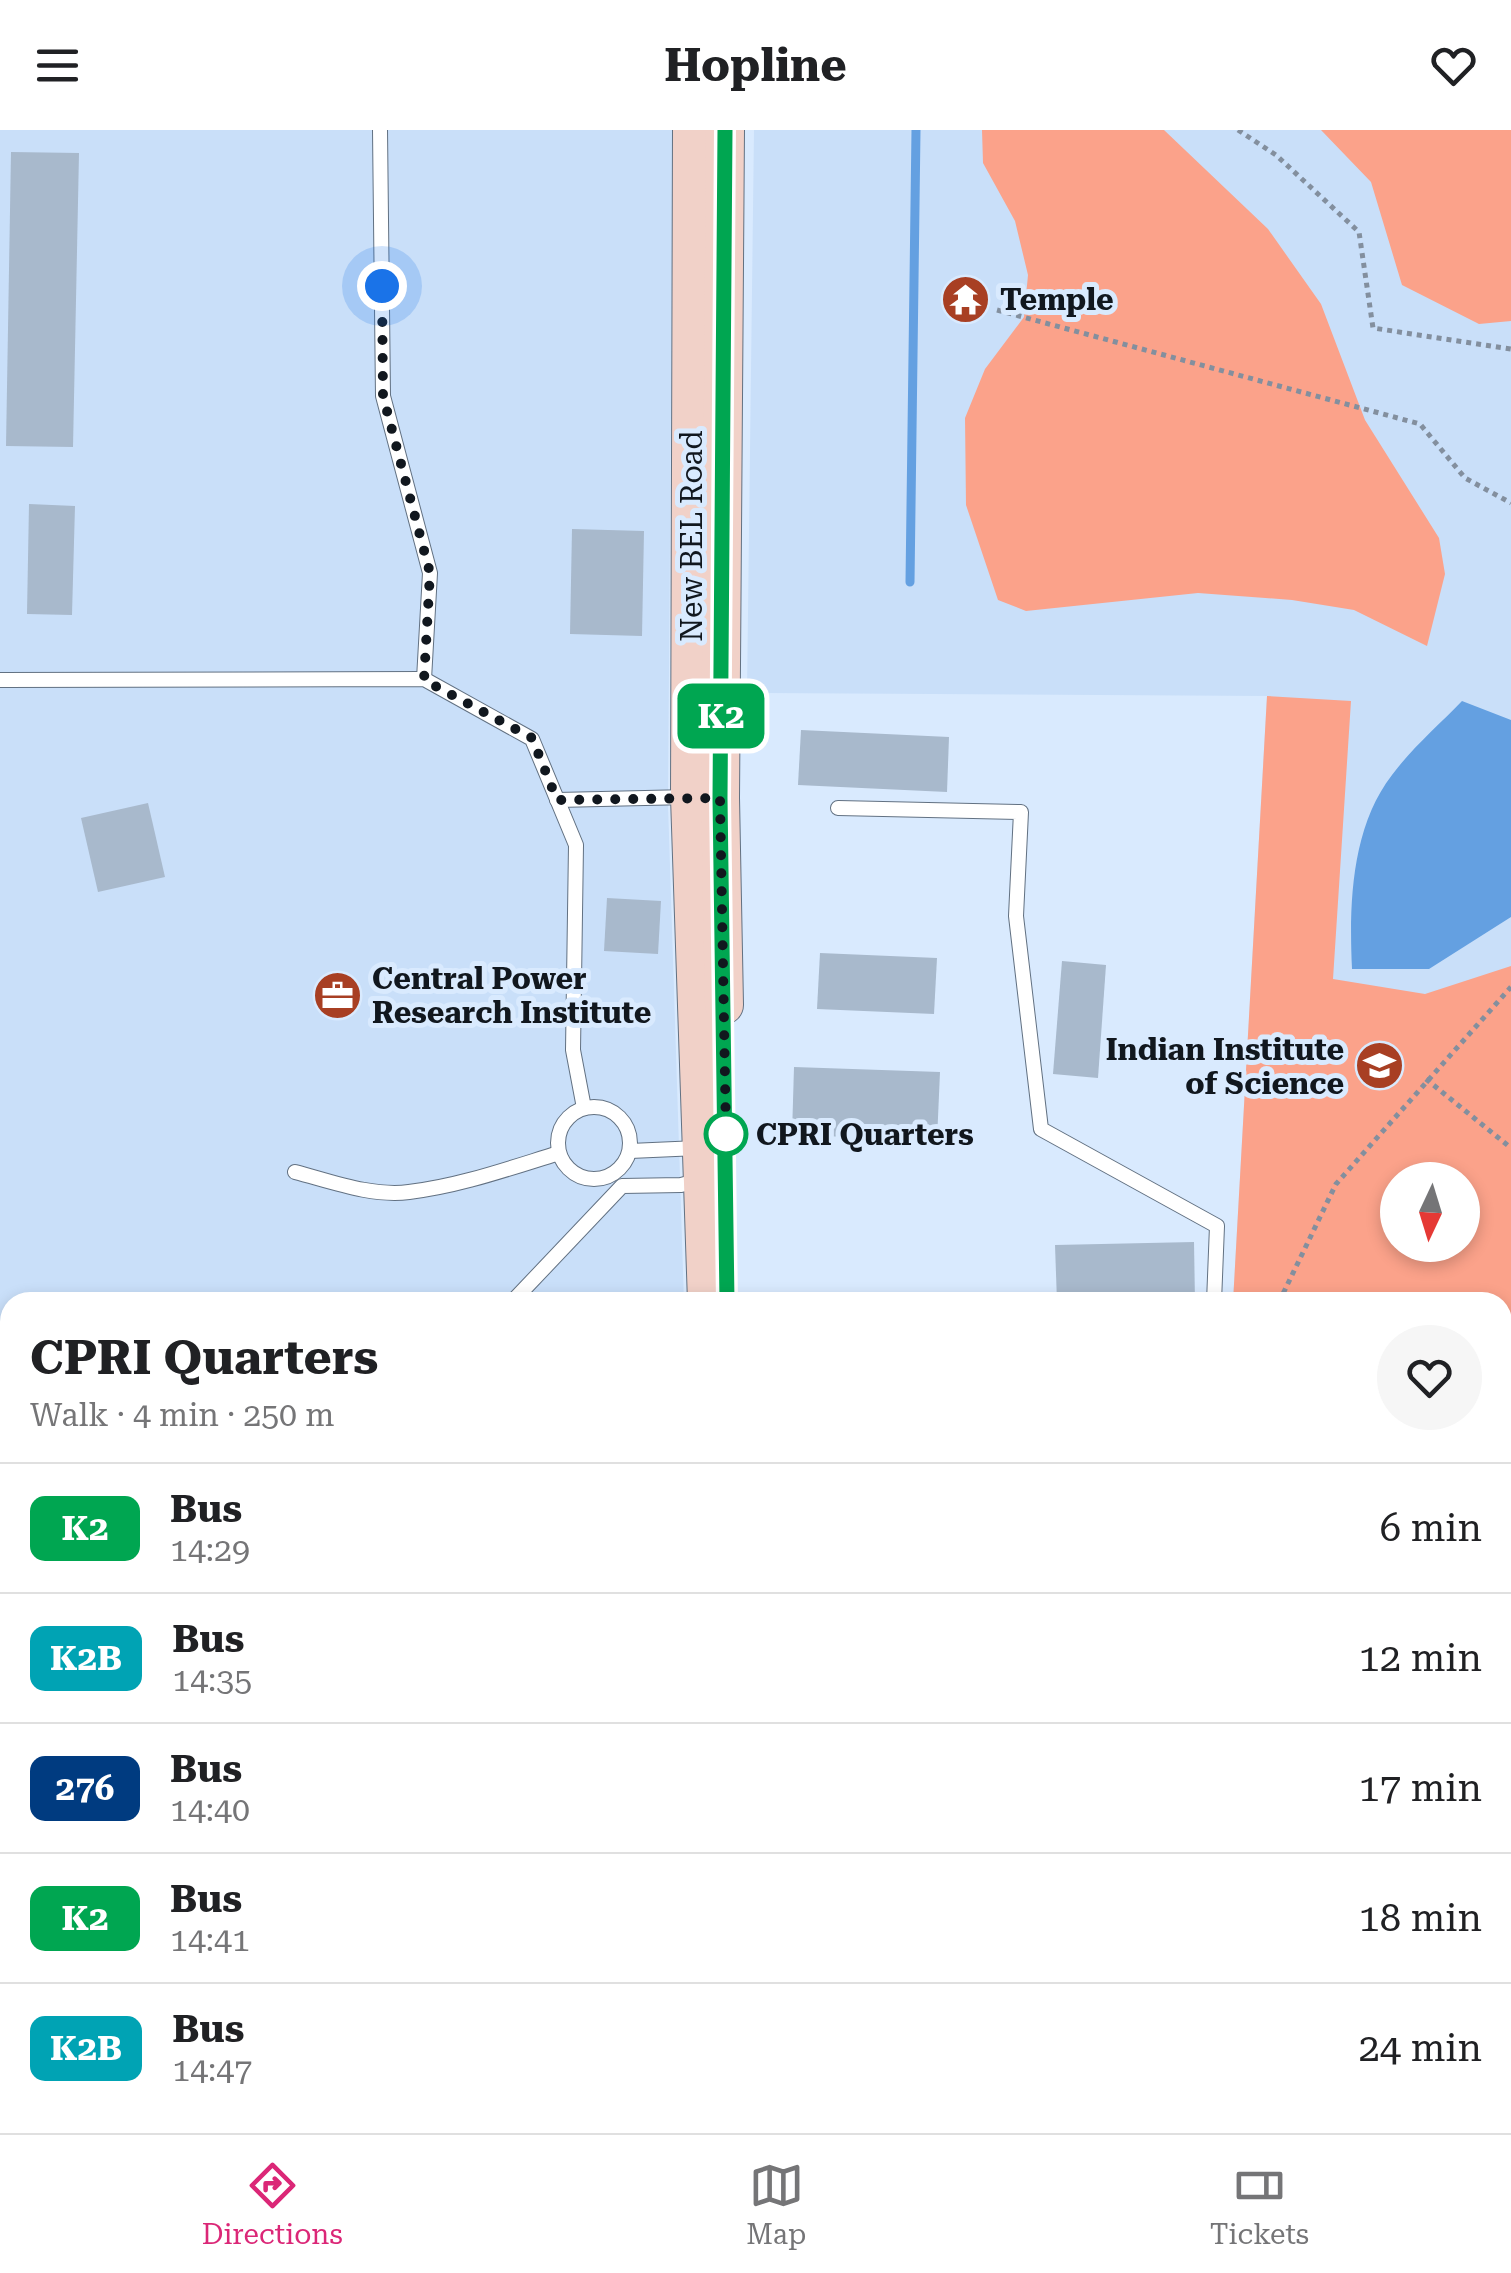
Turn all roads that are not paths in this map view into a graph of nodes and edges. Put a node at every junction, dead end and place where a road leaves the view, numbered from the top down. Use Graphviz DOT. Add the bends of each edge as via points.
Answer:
graph roads {
  1 [pos="380,130"];
  2 [pos="692,130"];
  3 [pos="726,130"];
  4 [pos="0,680"];
  5 [pos="424,680"];
  6 [pos="705,797"];
  7 [pos="557,800"];
  8 [pos="838,808"];
  9 [pos="584,1108"];
  10 [pos="630,1150"];
  11 [pos="559,1153"];
  12 [pos="705,1163"];
  13 [pos="295,1172"];
  14 [pos="521,1292"];
  15 [pos="708,1292"];
  16 [pos="727,1292"];
  17 [pos="1214,1292"];
  1 -- 5 [label="lane" via="383,396 430,573"];
  2 -- 6 [label="main road, New BEL Road"];
  3 -- 6 [label="main road"];
  4 -- 5 [label="lane"];
  5 -- 7 [label="lane" via="532,738"];
  6 -- 7 [label="lane"];
  6 -- 12 [label="main road, New BEL Road"];
  6 -- 16 [label="main road, New BEL Road"];
  7 -- 9 [label="lane" via="576,845 573,1050"];
  8 -- 17 [label="lane" via="1022,812 1016,916 1041,1129 1217,1226"];
  9 -- 10 [label="lane" via="619,1116"];
  9 -- 11 [label="lane" via="559,1131"];
  10 -- 11 [label="lane" via="618,1171 595,1179 573,1172"];
  10 -- 12 [label="lane"];
  11 -- 13 [label="lane" via="406,1193"];
  12 -- 14 [label="lane" via="681,1185 622,1186"];
  12 -- 15 [label="main road, New BEL Road"];
}
